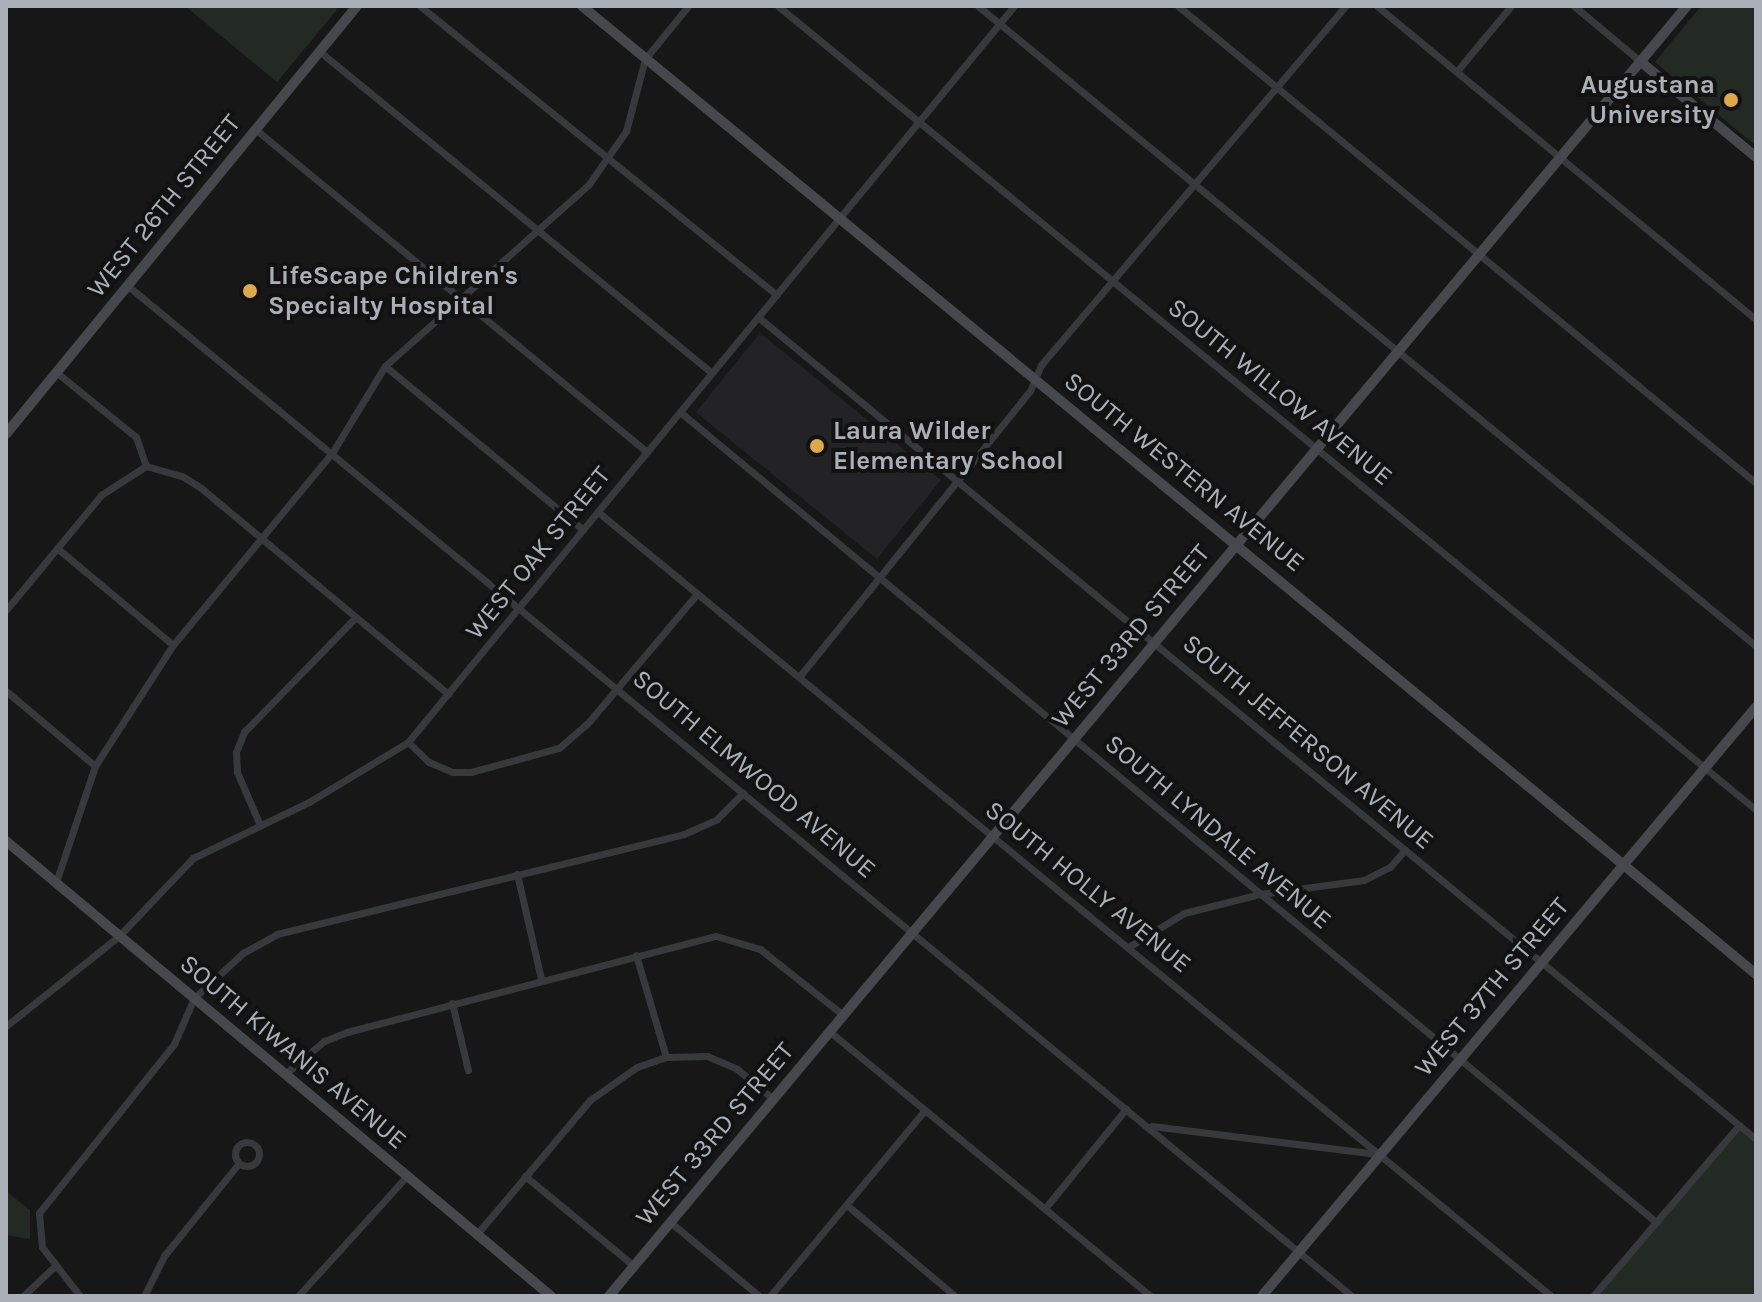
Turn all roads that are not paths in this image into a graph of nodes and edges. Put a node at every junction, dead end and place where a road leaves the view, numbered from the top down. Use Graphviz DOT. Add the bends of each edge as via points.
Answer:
graph roads {
  1 [pos="357,6"];
  2 [pos="420,6"];
  3 [pos="582,6"];
  4 [pos="688,6"];
  5 [pos="778,6"];
  6 [pos="978,6"];
  7 [pos="1014,6"];
  8 [pos="1178,6"];
  9 [pos="1345,6"];
  10 [pos="1377,6"];
  11 [pos="1511,6"];
  12 [pos="1574,6"];
  13 [pos="1687,6"];
  14 [pos="1000,24"];
  15 [pos="319,51"];
  16 [pos="645,59"];
  17 [pos="1641,62"];
  18 [pos="1457,71"];
  19 [pos="1276,86"];
  20 [pos="919,122"];
  21 [pos="255,129"];
  22 [pos="1756,157"];
  23 [pos="1561,158"];
  24 [pos="608,159"];
  25 [pos="1195,182"];
  26 [pos="839,219"];
  27 [pos="536,230"];
  28 [pos="1480,255"];
  29 [pos="1112,279"];
  30 [pos="128,286"];
  31 [pos="777,295"];
  32 [pos="458,299"];
  33 [pos="758,317"];
  34 [pos="1756,320"];
  35 [pos="1400,351"];
  36 [pos="385,366"];
  37 [pos="56,372"];
  38 [pos="712,373"];
  39 [pos="1035,378"];
  40 [pos="680,412"];
  41 [pos="6,434"];
  42 [pos="1317,448"];
  43 [pos="647,452"];
  44 [pos="332,453"];
  45 [pos="146,466"];
  46 [pos="958,480"];
  47 [pos="1756,483"];
  48 [pos="598,512"];
  49 [pos="583,530"];
  50 [pos="261,540"];
  51 [pos="1237,544"];
  52 [pos="57,548"];
  53 [pos="878,576"];
  54 [pos="697,594"];
  55 [pos="521,606"];
  56 [pos="6,610"];
  57 [pos="355,618"];
  58 [pos="1155,641"];
  59 [pos="173,645"];
  60 [pos="1756,646"];
  61 [pos="799,677"];
  62 [pos="618,687"];
  63 [pos="6,691"];
  64 [pos="448,694"];
  65 [pos="1756,707"];
  66 [pos="1074,738"];
  67 [pos="408,742"];
  68 [pos="95,766"];
  69 [pos="1705,768"];
  70 [pos="743,793"];
  71 [pos="1756,810"];
  72 [pos="260,825"];
  73 [pos="993,835"];
  74 [pos="6,841"];
  75 [pos="1405,850"];
  76 [pos="1623,865"];
  77 [pos="517,874"];
  78 [pos="56,882"];
  79 [pos="1260,894"];
  80 [pos="912,931"];
  81 [pos="119,936"];
  82 [pos="1130,946"];
  83 [pos="636,955"];
  84 [pos="1541,963"];
  85 [pos="1756,974"];
  86 [pos="541,979"];
  87 [pos="194,998"];
  88 [pos="452,1003"];
  89 [pos="843,1015"];
  90 [pos="6,1026"];
  91 [pos="829,1031"];
  92 [pos="666,1057"];
  93 [pos="1459,1060"];
  94 [pos="468,1070"];
  95 [pos="285,1074"];
  96 [pos="772,1098"];
  97 [pos="1126,1109"];
  98 [pos="925,1110"];
  99 [pos="1739,1125"];
  100 [pos="1149,1126"];
  101 [pos="1756,1139"];
  102 [pos="1379,1154"];
  103 [pos="239,1163"];
  104 [pos="407,1176"];
  105 [pos="525,1176"];
  106 [pos="848,1206"];
  107 [pos="1046,1207"];
  108 [pos="670,1222"];
  109 [pos="1656,1222"];
  110 [pos="476,1235"];
  111 [pos="1298,1252"];
  112 [pos="55,1266"];
  113 [pos="634,1266"];
  114 [pos="23,1296"];
  115 [pos="80,1296"];
  116 [pos="144,1296"];
  117 [pos="298,1296"];
  118 [pos="551,1296"];
  119 [pos="609,1296"];
  120 [pos="759,1296"];
  121 [pos="770,1296"];
  122 [pos="955,1296"];
  123 [pos="1151,1296"];
  124 [pos="1262,1296"];
  125 [pos="1352,1296"];
  126 [pos="1551,1296"];
  127 [pos="1593,1296"];
  1 -- 15 [label="street, WEST 26TH STREET"];
  2 -- 24 [label="street"];
  3 -- 16 [label="street, SOUTH WESTERN AVENUE"];
  4 -- 16 [label="street"];
  5 -- 20 [label="street, SOUTH WILLOW AVENUE"];
  6 -- 14 [label="street"];
  7 -- 14 [label="street, WEST OAK STREET"];
  8 -- 19 [label="street"];
  9 -- 19 [label="street"];
  10 -- 18 [label="street"];
  11 -- 18 [label="street"];
  12 -- 17 [label="street"];
  13 -- 17 [label="street, WEST 33RD STREET"];
  14 -- 20 [label="street, WEST OAK STREET"];
  14 -- 25 [label="street"];
  15 -- 21 [label="street, WEST 26TH STREET"];
  15 -- 27 [label="street"];
  16 -- 24 [label="street" via="633,114"];
  16 -- 26 [label="street, SOUTH WESTERN AVENUE"];
  17 -- 22 [label="street"];
  17 -- 23 [label="street, WEST 33RD STREET"];
  18 -- 23 [label="street"];
  19 -- 25 [label="street"];
  19 -- 28 [label="street"];
  20 -- 26 [label="street, WEST OAK STREET"];
  20 -- 29 [label="street, SOUTH WILLOW AVENUE"];
  21 -- 30 [label="street, WEST 26TH STREET"];
  21 -- 32 [label="street"];
  23 -- 28 [label="street, WEST 33RD STREET"];
  23 -- 34 [label="street"];
  24 -- 27 [label="street" via="589,184"];
  24 -- 31 [label="street"];
  25 -- 29 [label="street"];
  25 -- 35 [label="street"];
  26 -- 31 [label="street, WEST OAK STREET"];
  26 -- 39 [label="street, SOUTH WESTERN AVENUE"];
  27 -- 32 [label="street"];
  27 -- 38 [label="street"];
  28 -- 35 [label="street, WEST 33RD STREET"];
  28 -- 47 [label="street"];
  29 -- 39 [label="street"];
  29 -- 42 [label="street, SOUTH WILLOW AVENUE"];
  30 -- 37 [label="street, WEST 26TH STREET"];
  30 -- 44 [label="street, SOUTH ELMWOOD AVENUE"];
  31 -- 33 [label="street, WEST OAK STREET"];
  32 -- 36 [label="street"];
  32 -- 43 [label="street"];
  33 -- 38 [label="street, WEST OAK STREET"];
  33 -- 46 [label="street, SOUTH JEFFERSON AVENUE"];
  35 -- 42 [label="street, WEST 33RD STREET"];
  35 -- 60 [label="street"];
  36 -- 44 [label="street"];
  36 -- 49 [label="street"];
  37 -- 41 [label="street, WEST 26TH STREET"];
  37 -- 45 [label="street" via="136,437"];
  38 -- 40 [label="street, WEST OAK STREET"];
  39 -- 46 [label="street"];
  39 -- 51 [label="street, SOUTH WESTERN AVENUE"];
  40 -- 43 [label="street, WEST OAK STREET"];
  40 -- 53 [label="street, SOUTH LYNDALE AVENUE"];
  42 -- 51 [label="street, WEST 33RD STREET"];
  42 -- 69 [label="street, SOUTH WILLOW AVENUE"];
  43 -- 48 [label="street, WEST OAK STREET"];
  44 -- 50 [label="street"];
  44 -- 55 [label="street, SOUTH ELMWOOD AVENUE"];
  45 -- 50 [label="street" via="182,476 201,488"];
  45 -- 52 [label="street" via="117,480"];
  46 -- 53 [label="street"];
  46 -- 58 [label="street, SOUTH JEFFERSON AVENUE"];
  48 -- 49 [label="street, WEST OAK STREET"];
  48 -- 54 [label="street, SOUTH HOLLY AVENUE"];
  49 -- 55 [label="street, WEST OAK STREET"];
  50 -- 57 [label="street"];
  50 -- 59 [label="street"];
  51 -- 58 [label="street, WEST 33RD STREET"];
  51 -- 76 [label="street, SOUTH WESTERN AVENUE"];
  52 -- 56 [label="street"];
  52 -- 59 [label="street"];
  53 -- 61 [label="street"];
  53 -- 66 [label="street, SOUTH LYNDALE AVENUE"];
  54 -- 61 [label="street, SOUTH HOLLY AVENUE"];
  54 -- 62 [label="street"];
  55 -- 62 [label="street, SOUTH ELMWOOD AVENUE"];
  55 -- 64 [label="street, WEST OAK STREET"];
  57 -- 64 [label="street"];
  57 -- 72 [label="street" via="244,732 236,752 237,772"];
  58 -- 66 [label="street, WEST 33RD STREET"];
  58 -- 75 [label="street, SOUTH JEFFERSON AVENUE"];
  59 -- 68 [label="street"];
  61 -- 73 [label="street, SOUTH HOLLY AVENUE"];
  62 -- 67 [label="street" via="572,740 546,754 453,772 429,762"];
  62 -- 70 [label="street, SOUTH ELMWOOD AVENUE"];
  63 -- 68 [label="street"];
  64 -- 67 [label="street, WEST OAK STREET"];
  65 -- 69 [label="street, WEST 37TH STREET"];
  66 -- 73 [label="street, WEST 33RD STREET"];
  66 -- 79 [label="street, SOUTH LYNDALE AVENUE"];
  67 -- 72 [label="street, WEST OAK STREET"];
  68 -- 78 [label="street"];
  69 -- 71 [label="street, SOUTH WILLOW AVENUE"];
  69 -- 76 [label="street, WEST 37TH STREET"];
  70 -- 77 [label="street" via="702,827"];
  70 -- 80 [label="street, SOUTH ELMWOOD AVENUE"];
  72 -- 81 [label="street, WEST OAK STREET" via="175,872"];
  73 -- 80 [label="street, WEST 33RD STREET"];
  73 -- 82 [label="street, SOUTH HOLLY AVENUE"];
  74 -- 78 [label="street, SOUTH KIWANIS AVENUE"];
  75 -- 79 [label="street" via="1390,867 1364,880"];
  75 -- 84 [label="street, SOUTH JEFFERSON AVENUE"];
  76 -- 84 [label="street, WEST 37TH STREET"];
  76 -- 85 [label="street, SOUTH WESTERN AVENUE"];
  77 -- 86 [label="street"];
  77 -- 87 [label="street" via="260,941"];
  78 -- 81 [label="street, SOUTH KIWANIS AVENUE"];
  79 -- 82 [label="street" via="1184,913"];
  79 -- 93 [label="street, SOUTH LYNDALE AVENUE"];
  80 -- 89 [label="street, WEST 33RD STREET"];
  80 -- 97 [label="street, SOUTH ELMWOOD AVENUE"];
  81 -- 87 [label="street, SOUTH KIWANIS AVENUE"];
  81 -- 90 [label="street, WEST OAK STREET"];
  82 -- 102 [label="street, SOUTH HOLLY AVENUE"];
  83 -- 86 [label="street"];
  83 -- 89 [label="street" via="716,936 749,942"];
  83 -- 92 [label="street"];
  84 -- 93 [label="street, WEST 37TH STREET"];
  84 -- 99 [label="street, SOUTH JEFFERSON AVENUE"];
  86 -- 88 [label="street"];
  87 -- 95 [label="street, SOUTH KIWANIS AVENUE"];
  87 -- 112 [label="street" via="174,1044 39,1213 42,1247"];
  88 -- 94 [label="street"];
  88 -- 95 [label="street" via="324,1041"];
  89 -- 91 [label="street, WEST 33RD STREET"];
  91 -- 96 [label="street, WEST 33RD STREET"];
  91 -- 98 [label="street"];
  92 -- 96 [label="street" via="696,1054 722,1061"];
  92 -- 105 [label="street" via="616,1078 599,1092"];
  93 -- 102 [label="street, WEST 37TH STREET"];
  93 -- 109 [label="street, SOUTH LYNDALE AVENUE"];
  95 -- 104 [label="street, SOUTH KIWANIS AVENUE"];
  96 -- 108 [label="street, WEST 33RD STREET"];
  97 -- 100 [label="street, SOUTH ELMWOOD AVENUE"];
  97 -- 107 [label="street"];
  98 -- 106 [label="street"];
  98 -- 107 [label="street"];
  99 -- 101 [label="street, SOUTH JEFFERSON AVENUE"];
  99 -- 109 [label="street"];
  100 -- 102 [label="street"];
  100 -- 111 [label="street, SOUTH ELMWOOD AVENUE"];
  102 -- 111 [label="street, WEST 37TH STREET"];
  102 -- 126 [label="street, SOUTH HOLLY AVENUE"];
  103 -- 116 [label="street" via="164,1256"];
  104 -- 110 [label="street, SOUTH KIWANIS AVENUE"];
  104 -- 117 [label="street"];
  105 -- 110 [label="street"];
  105 -- 113 [label="street"];
  106 -- 121 [label="street"];
  106 -- 122 [label="street"];
  107 -- 123 [label="street"];
  108 -- 113 [label="street, WEST 33RD STREET"];
  108 -- 120 [label="street"];
  109 -- 127 [label="street"];
  110 -- 118 [label="street, SOUTH KIWANIS AVENUE"];
  111 -- 124 [label="street, WEST 37TH STREET"];
  111 -- 125 [label="street, SOUTH ELMWOOD AVENUE"];
  112 -- 114 [label="street"];
  112 -- 115 [label="street"];
  113 -- 119 [label="street, WEST 33RD STREET"];
}
